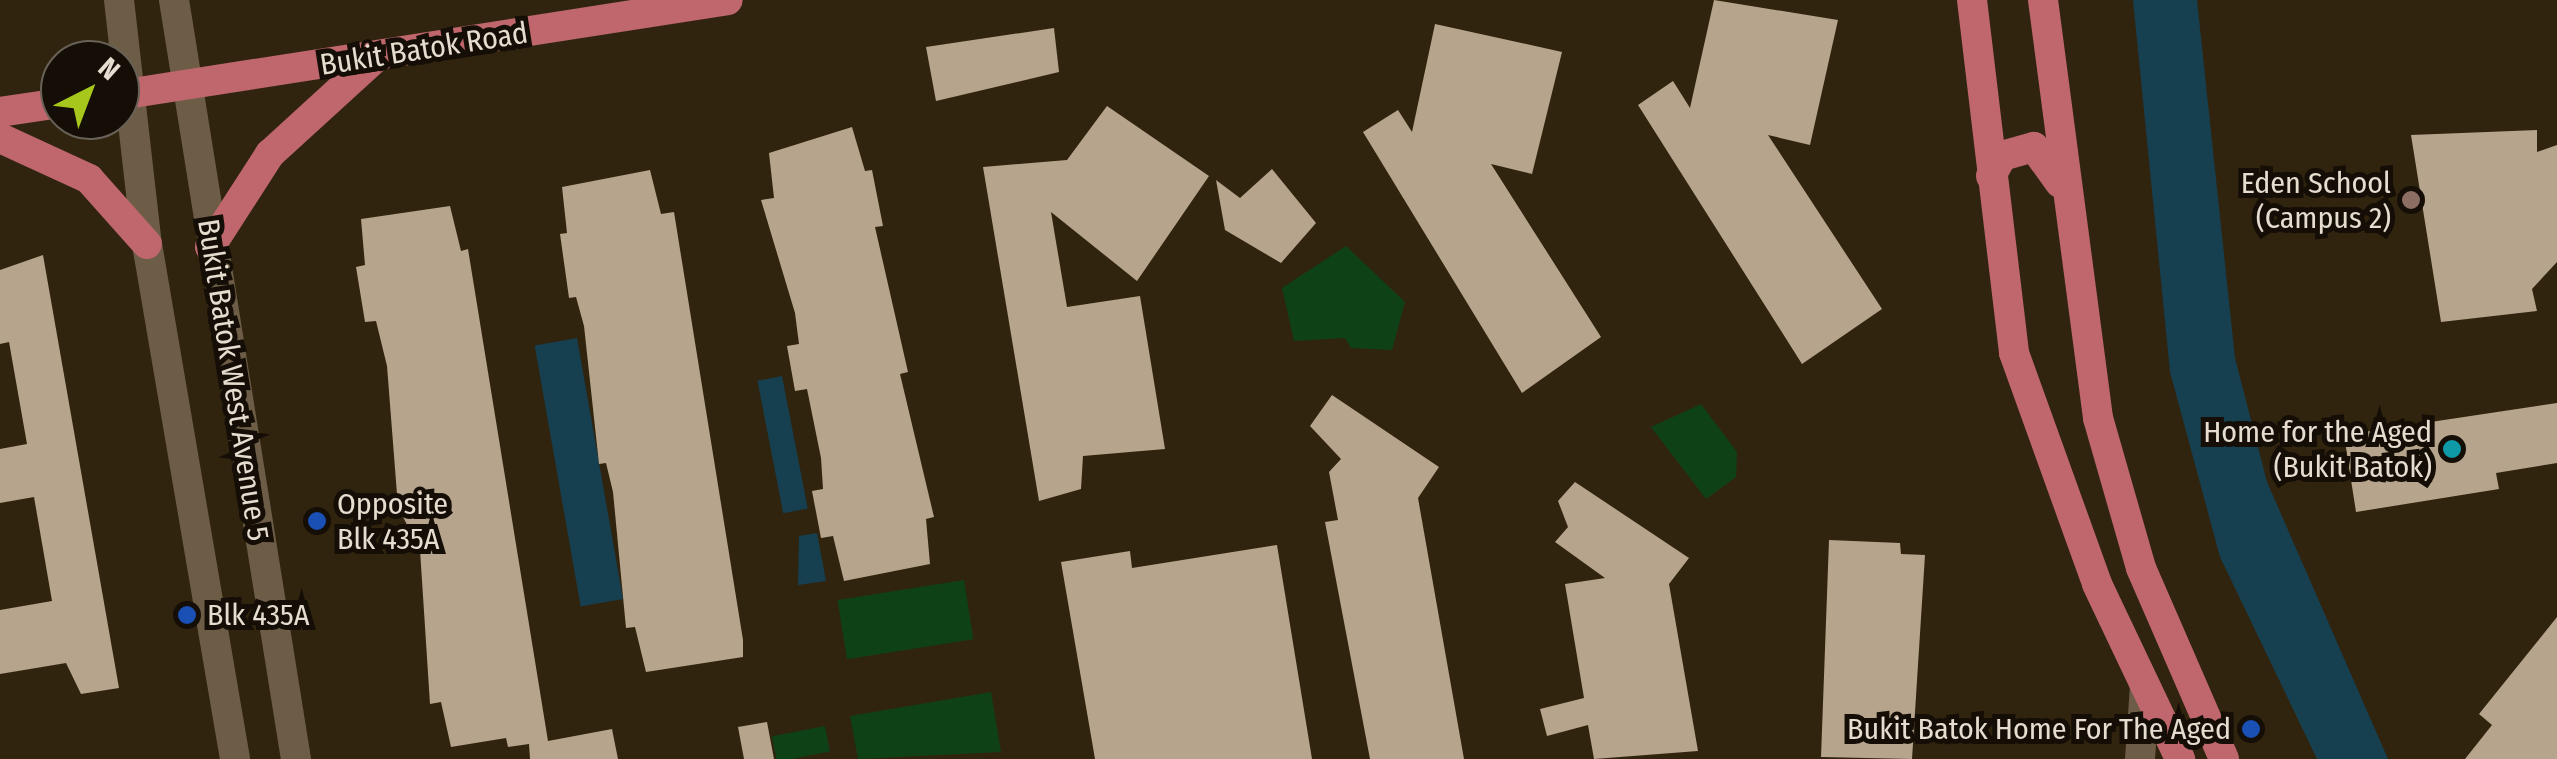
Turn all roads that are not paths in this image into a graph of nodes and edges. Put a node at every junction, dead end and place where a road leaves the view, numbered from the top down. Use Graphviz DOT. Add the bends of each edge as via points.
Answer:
graph roads {
  1 [pos="120,0"];
  2 [pos="174,0"];
  3 [pos="728,0"];
  4 [pos="1972,0"];
  5 [pos="2044,0"];
  6 [pos="122,40"];
  7 [pos="377,57"];
  8 [pos="186,86"];
  9 [pos="140,92"];
  10 [pos="40,106"];
  11 [pos="0,112"];
  12 [pos="0,138"];
  13 [pos="132,140"];
  14 [pos="1990,176"];
  15 [pos="2064,191"];
  16 [pos="148,244"];
  17 [pos="210,248"];
  18 [pos="2145,686"];
  19 [pos="235,759"];
  20 [pos="296,759"];
  21 [pos="2140,759"];
  22 [pos="2180,759"];
  23 [pos="2224,759"];
  1 -- 6 [label="street, Bukit Batok West Avenue 5"];
  2 -- 8 [label="street, Bukit Batok West Avenue 5"];
  3 -- 7 [label="main road, Bukit Batok Road"];
  4 -- 14 [label="main road"];
  5 -- 15 [label="main road"];
  7 -- 8 [label="main road, Bukit Batok Road"];
  7 -- 17 [label="main road" via="270,154"];
  8 -- 9 [label="main road, Bukit Batok Road"];
  8 -- 17 [label="street, Bukit Batok West Avenue 5"];
  10 -- 11 [label="main road"];
  12 -- 16 [label="main road" via="89,179"];
  13 -- 16 [label="street, Bukit Batok West Avenue 5"];
  14 -- 15 [label="main road" via="2002,156 2034,147"];
  14 -- 18 [label="main road" via="2014,352 2047,460"];
  15 -- 23 [label="main road" via="2098,418 2141,568"];
  16 -- 19 [label="street, Bukit Batok West Avenue 5"];
  17 -- 20 [label="street, Bukit Batok West Avenue 5"];
  18 -- 21 [label="street"];
  18 -- 22 [label="main road"];
}
